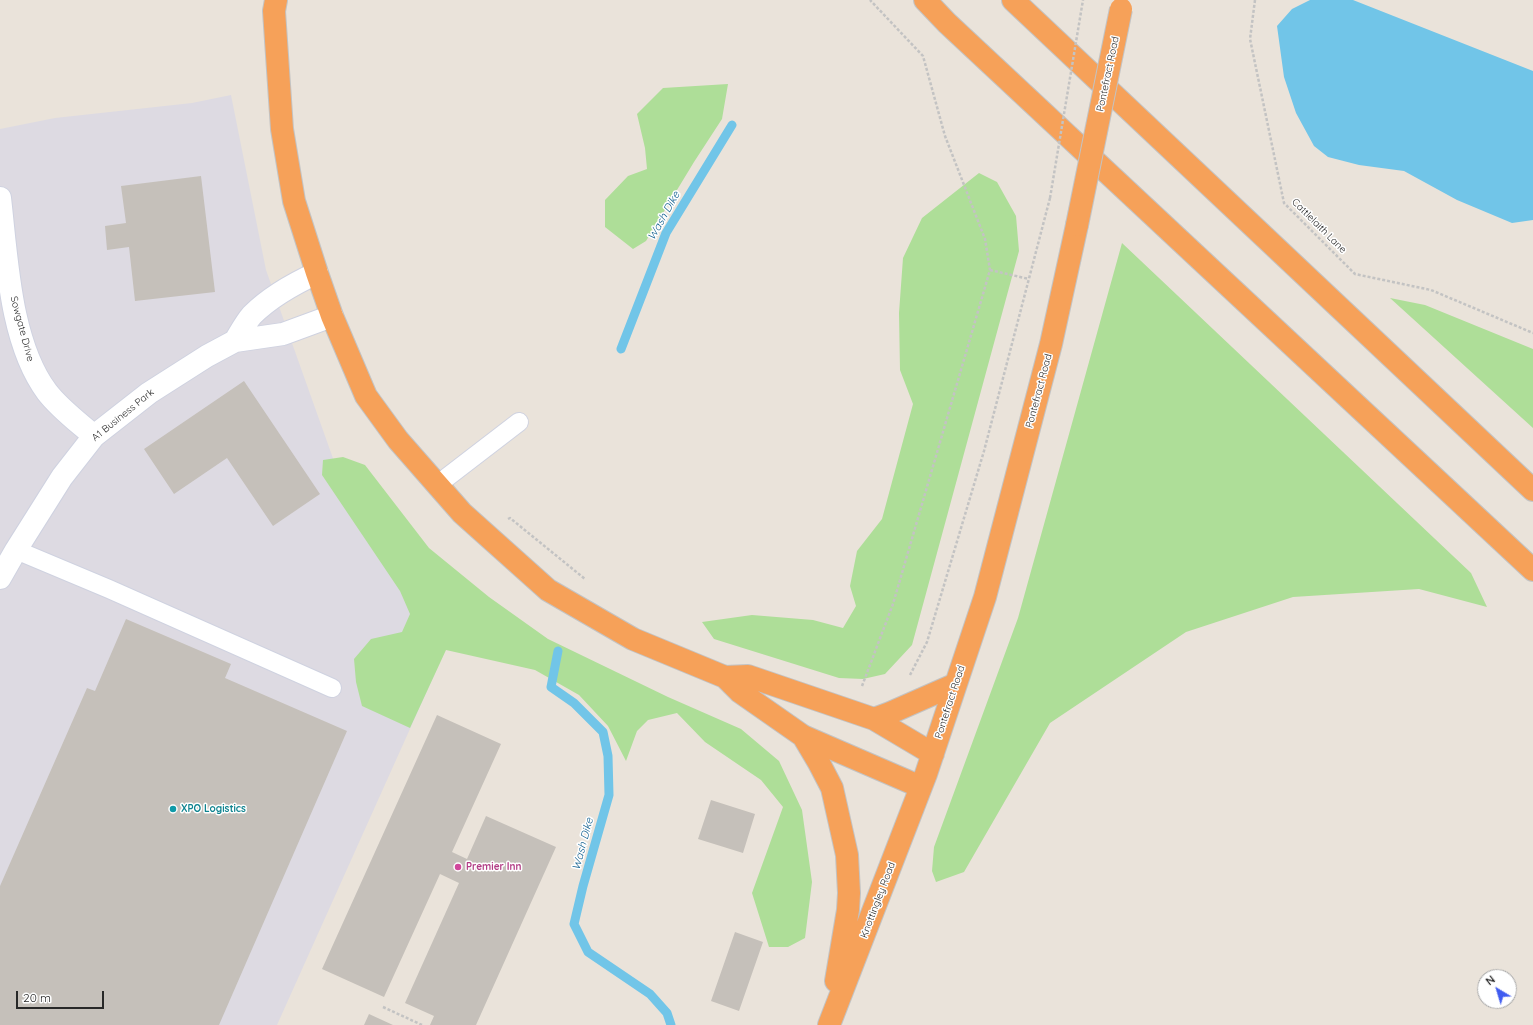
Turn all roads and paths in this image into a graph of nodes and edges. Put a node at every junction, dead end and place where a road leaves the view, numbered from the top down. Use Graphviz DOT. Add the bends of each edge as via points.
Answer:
graph roads {
  1 [pos="276,0"];
  2 [pos="870,0"];
  3 [pos="925,0"];
  4 [pos="1013,0"];
  5 [pos="1083,0"];
  6 [pos="1255,0"];
  7 [pos="1122,5"];
  8 [pos="0,198"];
  9 [pos="990,270"];
  10 [pos="317,274"];
  11 [pos="1029,279"];
  12 [pos="332,316"];
  13 [pos="1533,333"];
  14 [pos="235,341"];
  15 [pos="519,422"];
  16 [pos="94,436"];
  17 [pos="437,485"];
  18 [pos="1533,490"];
  19 [pos="485,534"];
  20 [pos="16,550"];
  21 [pos="1533,570"];
  22 [pos="0,578"];
  23 [pos="589,582"];
  24 [pos="725,676"];
  25 [pos="906,678"];
  26 [pos="956,684"];
  27 [pos="332,688"];
  28 [pos="860,691"];
  29 [pos="874,719"];
  30 [pos="803,736"];
  31 [pos="927,772"];
  32 [pos="383,1007"];
  33 [pos="422,1025"];
  34 [pos="829,1025"];
  1 -- 10 [label="highway" via="274,11 282,129 294,201"];
  2 -- 9 [label="path" via="923,56 945,136 985,239"];
  3 -- 21 [label="highway"];
  4 -- 18 [label="highway"];
  5 -- 11 [label="path, bridge" via="1050,198"];
  6 -- 13 [label="path, Cattlelaith Lane" via="1250,39 1284,203 1356,274 1431,290"];
  7 -- 26 [label="highway, Pontefract Road, bridge" via="1051,344 984,597"];
  8 -- 16 [label="street, Sowgate Drive" via="13,303 32,368 47,393"];
  9 -- 11 [label="path"];
  9 -- 28 [label="path" via="893,604"];
  10 -- 12 [label="highway"];
  10 -- 14 [label="street, A1 Business Park" via="293,284 270,300 251,316"];
  11 -- 25 [label="path" via="984,451 927,642 912,674"];
  12 -- 14 [label="street, A1 Business Park" via="283,334"];
  12 -- 17 [label="highway" via="366,396 398,440"];
  14 -- 16 [label="street, A1 Business Park" via="149,393"];
  15 -- 17 [label="lane"];
  16 -- 20 [label="street, A1 Business Park" via="62,477"];
  17 -- 19 [label="highway"];
  19 -- 23 [label="path" via="510,518"];
  19 -- 24 [label="highway" via="548,590 632,639"];
  20 -- 22 [label="street, A1 Business Park"];
  20 -- 27 [label="lane"];
  24 -- 29 [label="highway" via="748,676"];
  24 -- 30 [label="highway" via="740,692"];
  26 -- 29 [label="highway"];
  26 -- 31 [label="highway, Pontefract Road"];
  29 -- 31 [label="highway"];
  30 -- 31 [label="highway"];
  30 -- 34 [label="highway" via="832,788 847,855 848,910"];
  31 -- 34 [label="highway, Knottingley Road"];
  32 -- 33 [label="path"];
}
